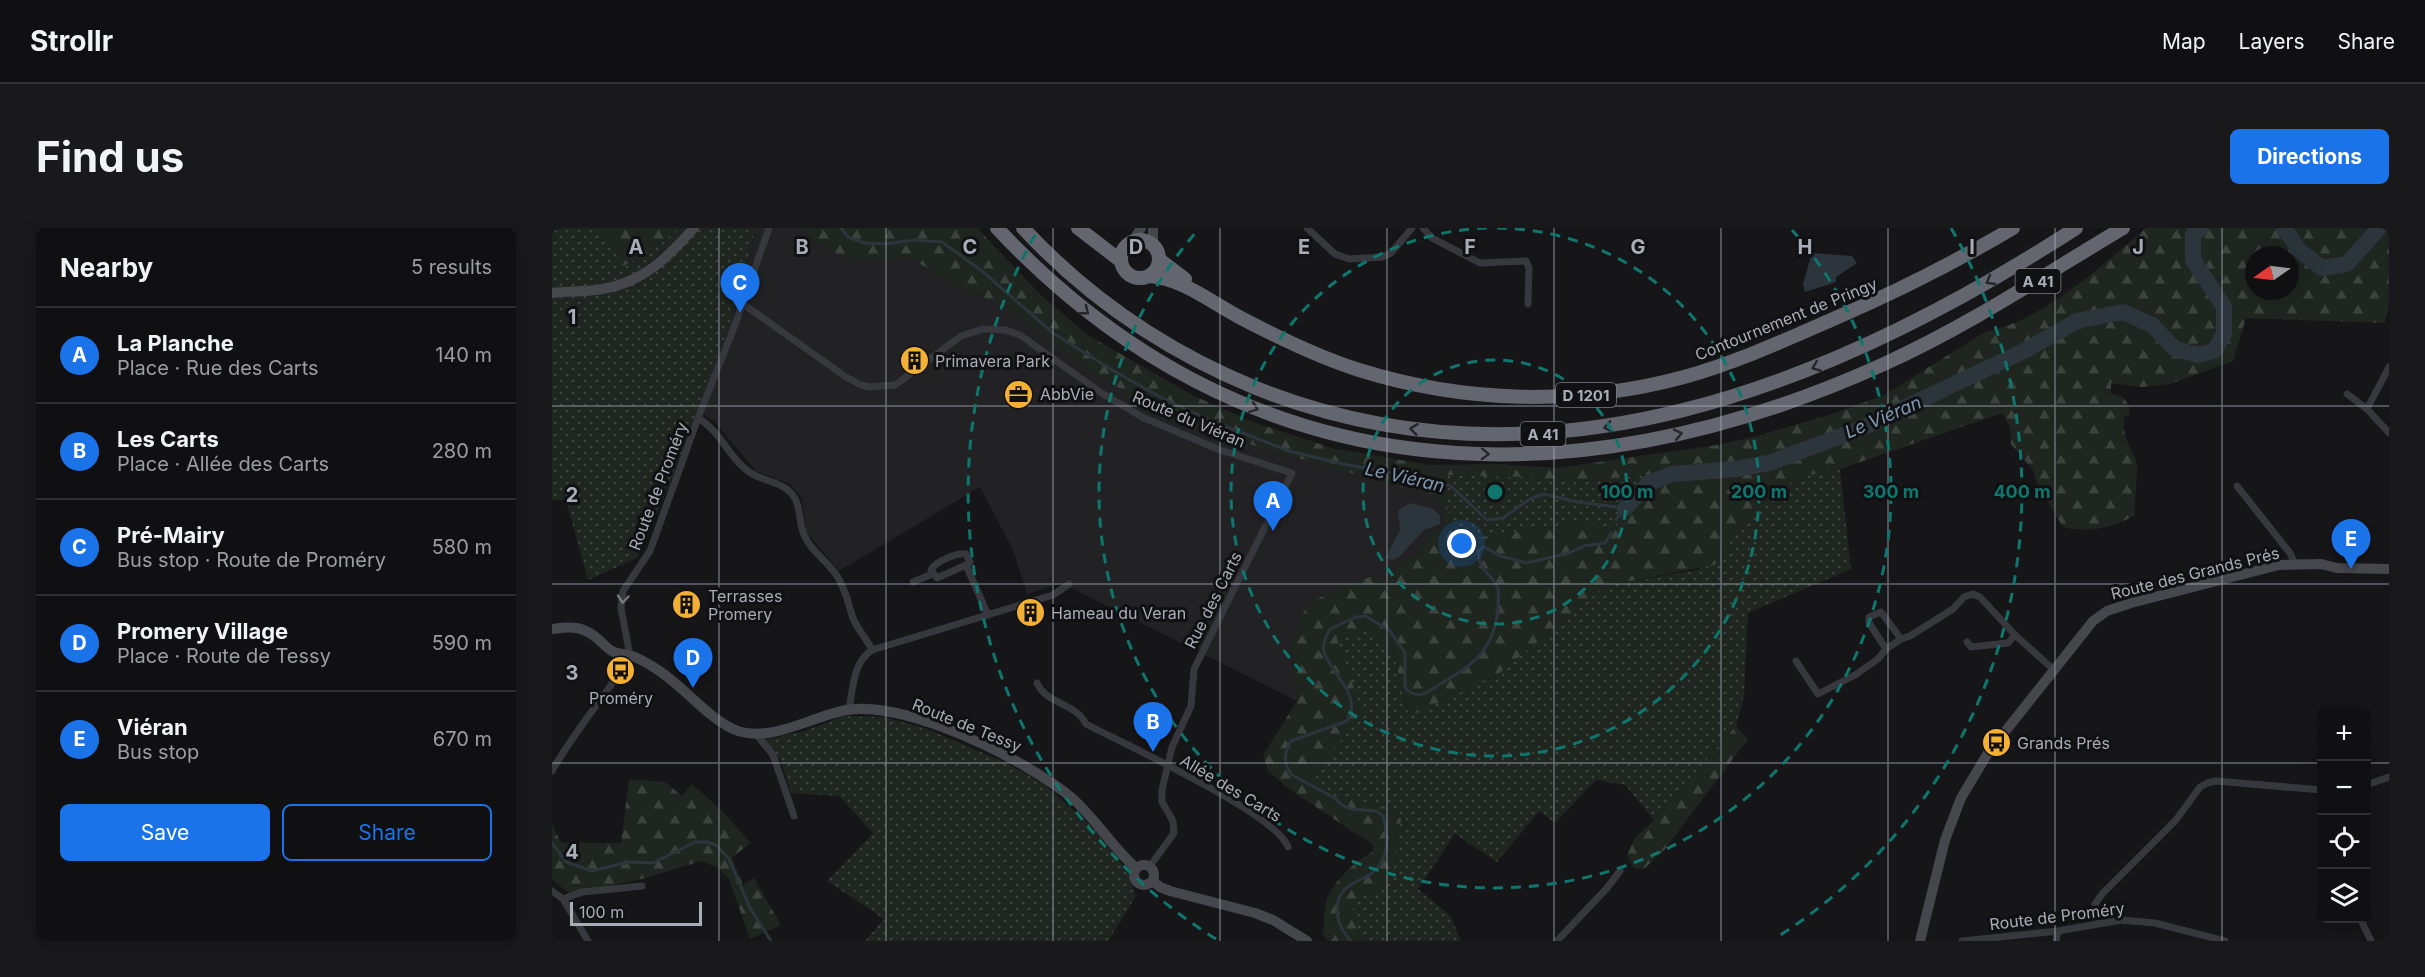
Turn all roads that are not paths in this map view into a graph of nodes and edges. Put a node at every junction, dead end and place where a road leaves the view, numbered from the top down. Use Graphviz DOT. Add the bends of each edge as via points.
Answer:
graph roads {
  1 [pos="694,228"];
  2 [pos="769,228"];
  3 [pos="997,228"];
  4 [pos="1023,228"];
  5 [pos="1078,228"];
  6 [pos="1083,228"];
  7 [pos="1141,228"];
  8 [pos="1153,228"];
  9 [pos="1307,228"];
  10 [pos="1412,228"];
  11 [pos="1423,228"];
  12 [pos="1999,228"];
  13 [pos="2013,228"];
  14 [pos="2076,228"];
  15 [pos="2115,228"];
  16 [pos="2123,228"];
  17 [pos="1131,241"];
  18 [pos="1154,245"];
  19 [pos="2080,253"];
  20 [pos="1160,260"];
  21 [pos="1121,261"];
  22 [pos="1149,276"];
  23 [pos="552,293"];
  24 [pos="743,304"];
  25 [pos="1528,304"];
  26 [pos="2389,367"];
  27 [pos="2347,394"];
  28 [pos="2367,409"];
  29 [pos="698,418"];
  30 [pos="2389,433"];
  31 [pos="1292,473"];
  32 [pos="2237,486"];
  33 [pos="2295,564"];
  34 [pos="966,566"];
  35 [pos="2389,569"];
  36 [pos="932,574"];
  37 [pos="913,582"];
  38 [pos="1069,584"];
  39 [pos="988,615"];
  40 [pos="552,629"];
  41 [pos="2015,635"];
  42 [pos="1901,639"];
  43 [pos="1967,642"];
  44 [pos="1886,649"];
  45 [pos="872,650"];
  46 [pos="630,656"];
  47 [pos="1796,661"];
  48 [pos="2053,669"];
  49 [pos="1037,683"];
  50 [pos="849,709"];
  51 [pos="756,734"];
  52 [pos="1168,766"];
  53 [pos="552,771"];
  54 [pos="2389,777"];
  55 [pos="2371,783"];
  56 [pos="2317,789"];
  57 [pos="794,816"];
  58 [pos="1288,847"];
  59 [pos="1150,866"];
  60 [pos="1136,868"];
  61 [pos="1620,871"];
  62 [pos="1153,880"];
  63 [pos="642,886"];
  64 [pos="552,891"];
  65 [pos="564,899"];
  66 [pos="2098,923"];
  67 [pos="2362,923"];
  68 [pos="2058,931"];
  69 [pos="588,941"];
  70 [pos="1307,941"];
  71 [pos="1557,941"];
  72 [pos="1920,941"];
  73 [pos="1962,941"];
  74 [pos="2056,941"];
  75 [pos="2225,941"];
  76 [pos="2371,941"];
  1 -- 23 [label="street" via="662,263 639,278 602,289"];
  2 -- 24 [label="street, Route de Proméry"];
  3 -- 19 [label="highway, A 41, one-way" via="1043,275 1096,320 1151,357 1212,390 1281,418 1350,438 1420,450 1492,454 1551,453 1626,444 1766,410 1851,379 1925,344 1995,307"];
  14 -- 4 [label="highway, A 41, one-way" via="1922,318 1841,357 1759,389 1676,413 1604,428 1496,435 1378,423 1306,406 1239,381 1177,350 1118,312 1064,269"];
  5 -- 21 [label="highway, Contournement de Pringy / D 1201"];
  6 -- 17 [label="highway" via="1110,240"];
  7 -- 17 [label="street"];
  8 -- 18 [label="street"];
  9 -- 10 [label="street" via="1335,254 1349,259 1391,253"];
  11 -- 25 [label="street" via="1432,238 1480,263 1526,261"];
  12 -- 20 [label="highway, Contournement de Pringy / D 1201" via="1888,287 1738,351 1653,377 1554,389 1457,385 1363,364 1252,317 1181,277"];
  13 -- 22 [label="highway, Contournement de Pringy / D 1201" via="1903,288 1742,357 1646,386 1563,396 1469,394 1383,377 1303,349 1173,281"];
  15 -- 19 [label="highway, A 41"];
  16 -- 19 [label="highway"];
  17 -- 18 [label="highway" via="1143,240"];
  17 -- 21 [label="highway" via="1122,251"];
  18 -- 20 [label="highway"];
  20 -- 22 [label="highway"];
  21 -- 22 [label="highway, Contournement de Pringy / D 1201" via="1131,276"];
  24 -- 29 [label="street, Route de Proméry"];
  24 -- 31 [label="street, Route du Viéran" via="846,377 875,387 900,383 967,333 988,328 1005,330 1020,335 1142,417 1220,450"];
  26 -- 28 [label="street"];
  27 -- 28 [label="street"];
  28 -- 30 [label="street"];
  29 -- 45 [label="street" via="714,429 748,472 793,495 805,538 838,577 854,621"];
  29 -- 46 [label="street, Route de Proméry, one-way" via="650,550 621,595"];
  31 -- 52 [label="street, Rue des Carts" via="1197,662 1191,706 1173,743"];
  32 -- 33 [label="street"];
  33 -- 35 [label="street, Route des Grands Prés"];
  33 -- 48 [label="street, Route des Grands Prés" via="2107,611 2090,624"];
  34 -- 36 [label="street" via="939,577"];
  34 -- 36 [label="street" via="969,559 963,552 931,567"];
  34 -- 39 [label="street"];
  36 -- 37 [label="street"];
  38 -- 39 [label="street" via="1053,595"];
  39 -- 45 [label="street"];
  40 -- 46 [label="street, Route de Tessy" via="580,627 612,651"];
  41 -- 42 [label="street" via="1973,594"];
  41 -- 43 [label="street" via="2008,642 1971,647"];
  41 -- 48 [label="street"];
  42 -- 44 [label="street"];
  42 -- 44 [label="street" via="1881,612 1869,617"];
  44 -- 47 [label="street" via="1855,675 1818,694"];
  45 -- 50 [label="street" via="858,665"];
  46 -- 51 [label="street, Route de Tessy" via="660,671 732,728"];
  46 -- 53 [label="street"];
  48 -- 72 [label="street, Route des Grands Prés" via="1988,753 1961,798 1945,840"];
  49 -- 52 [label="street, Allée des Carts" via="1041,693 1080,713 1086,724"];
  50 -- 51 [label="street, Route de Tessy"];
  50 -- 60 [label="street, Route de Tessy" via="916,718 1033,770 1079,804"];
  51 -- 57 [label="street" via="773,755"];
  52 -- 58 [label="street, Allée des Carts" via="1215,790 1281,834"];
  52 -- 59 [label="street, Rue des Carts" via="1162,796 1174,833"];
  54 -- 55 [label="street"];
  56 -- 66 [label="street" via="2216,781 2203,785 2176,820 2102,894 2096,904"];
  59 -- 60 [label="street" via="1142,864"];
  59 -- 62 [label="street"];
  60 -- 62 [label="street" via="1137,882 1143,885"];
  61 -- 71 [label="street"];
  62 -- 70 [label="street" via="1170,891 1264,916"];
  63 -- 65 [label="street" via="582,892"];
  64 -- 65 [label="street"];
  65 -- 69 [label="street"];
  66 -- 68 [label="street, Route de Proméry"];
  66 -- 75 [label="street, Route de Proméry" via="2147,922"];
  67 -- 76 [label="street"];
  68 -- 73 [label="street, Route de Proméry"];
  68 -- 74 [label="street"];
}
